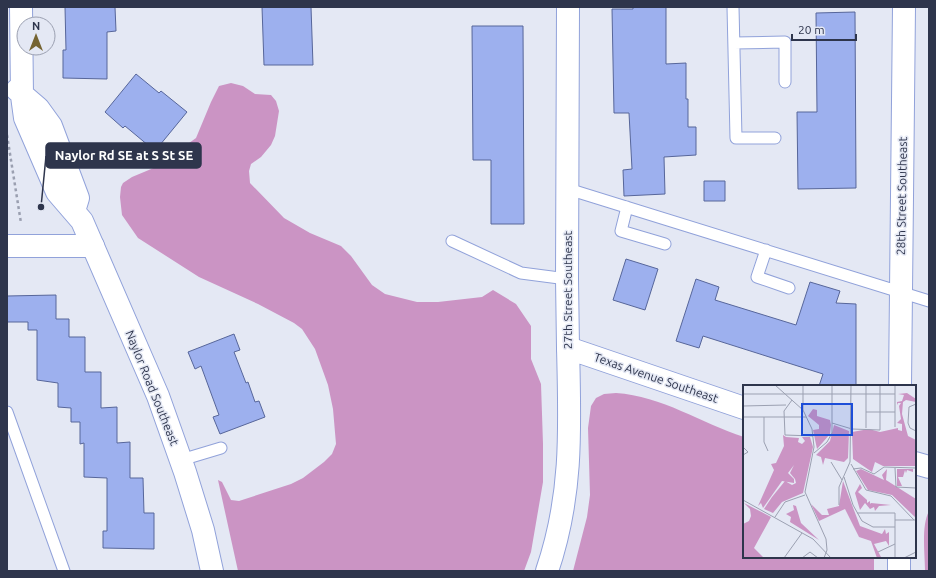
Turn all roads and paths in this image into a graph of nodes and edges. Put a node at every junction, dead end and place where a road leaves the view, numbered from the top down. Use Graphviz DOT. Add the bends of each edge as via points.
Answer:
graph roads {
  1 [pos="22,7"];
  2 [pos="568,7"];
  3 [pos="733,7"];
  4 [pos="904,7"];
  5 [pos="734,43"];
  6 [pos="7,79"];
  7 [pos="785,82"];
  8 [pos="22,96"];
  9 [pos="7,134"];
  10 [pos="775,138"];
  11 [pos="568,189"];
  12 [pos="627,207"];
  13 [pos="21,223"];
  14 [pos="452,241"];
  15 [pos="665,244"];
  16 [pos="7,246"];
  17 [pos="93,246"];
  18 [pos="766,250"];
  19 [pos="567,279"];
  20 [pos="789,288"];
  21 [pos="901,292"];
  22 [pos="929,300"];
  23 [pos="568,348"];
  24 [pos="900,385"];
  25 [pos="743,408"];
  26 [pos="8,418"];
  27 [pos="221,448"];
  28 [pos="181,460"];
  29 [pos="916,463"];
  30 [pos="929,467"];
  31 [pos="899,558"];
  32 [pos="64,571"];
  33 [pos="212,571"];
  34 [pos="547,571"];
  35 [pos="898,571"];
  1 -- 8 [label="street"];
  2 -- 11 [label="street, 27th Street Southeast"];
  3 -- 5 [label="lane"];
  4 -- 21 [label="street, 28th Street Southeast"];
  5 -- 7 [label="lane" via="784,42"];
  5 -- 10 [label="lane" via="736,138"];
  6 -- 8 [label="street, Naylor Road Southeast"];
  8 -- 17 [label="street, Naylor Road Southeast" via="38,108 51,126 78,198 74,211"];
  9 -- 13 [label="path"];
  11 -- 12 [label="lane"];
  11 -- 19 [label="street, 27th Street Southeast"];
  12 -- 15 [label="lane" via="621,231"];
  12 -- 18 [label="lane"];
  14 -- 19 [label="lane" via="521,273"];
  16 -- 17 [label="street"];
  17 -- 28 [label="street, Naylor Road Southeast" via="158,396"];
  18 -- 20 [label="lane" via="757,276"];
  18 -- 21 [label="lane"];
  19 -- 23 [label="street, 27th Street Southeast"];
  21 -- 22 [label="lane"];
  21 -- 24 [label="street, 28th Street Southeast"];
  23 -- 25 [label="street, Texas Avenue Southeast"];
  23 -- 34 [label="street, 27th Street Southeast" via="570,441 567,483 560,525"];
  26 -- 32 [label="lane"];
  27 -- 28 [label="lane"];
  28 -- 33 [label="street, Naylor Road Southeast"];
  29 -- 30 [label="street"];
  31 -- 35 [label="street"];
}
